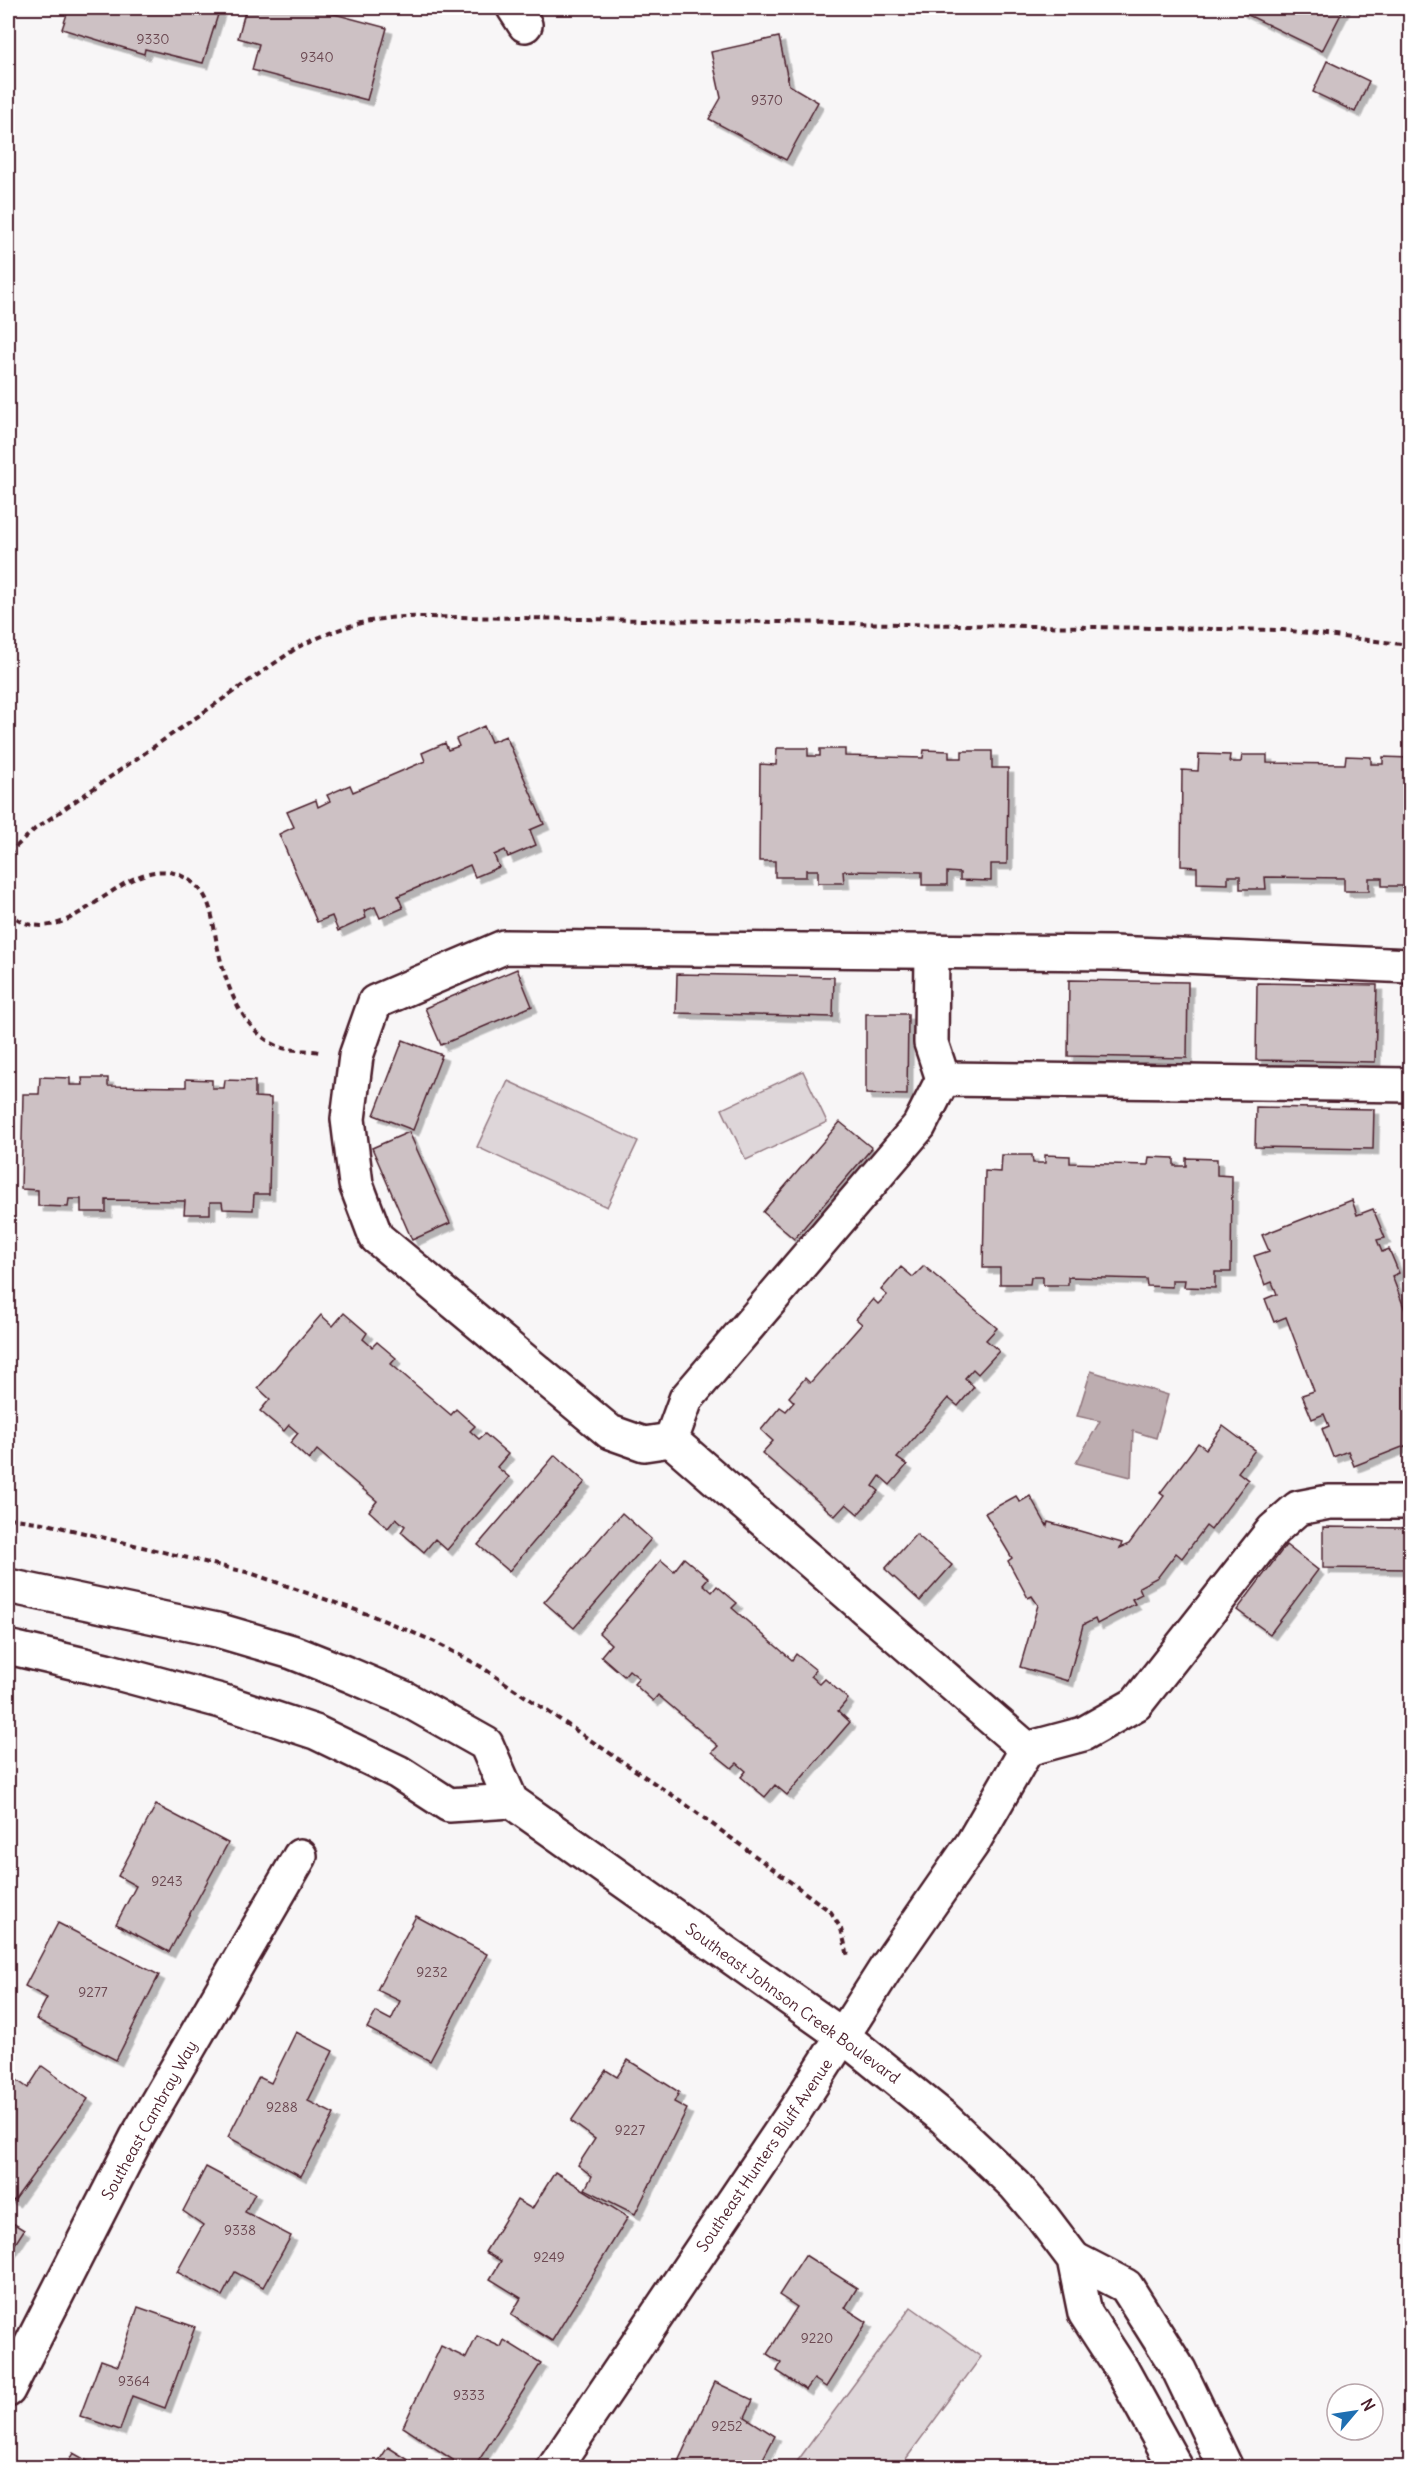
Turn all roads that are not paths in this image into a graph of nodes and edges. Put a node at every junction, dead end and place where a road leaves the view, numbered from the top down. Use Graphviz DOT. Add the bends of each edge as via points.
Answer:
graph roads {
  1 [pos="932,951"];
  2 [pos="1410,966"];
  3 [pos="943,1079"];
  4 [pos="1410,1085"];
  5 [pos="671,1440"];
  6 [pos="1410,1502"];
  7 [pos="8,1586"];
  8 [pos="8,1647"];
  9 [pos="1027,1749"];
  10 [pos="511,1801"];
  11 [pos="300,1856"];
  12 [pos="843,2036"];
  13 [pos="1074,2259"];
  14 [pos="8,2390"];
  15 [pos="554,2468"];
  16 [pos="1176,2468"];
  17 [pos="1226,2468"];
  1 -- 2 [label="street" via="1113,953"];
  1 -- 3 [label="street" via="931,1043"];
  1 -- 5 [label="street" via="504,946 375,1002 356,1056 348,1119 356,1184 376,1237 610,1432 644,1444"];
  3 -- 4 [label="street"];
  3 -- 5 [label="street" via="920,1126 686,1399"];
  5 -- 9 [label="street"];
  6 -- 9 [label="street" via="1329,1502 1298,1508 1273,1530 1136,1704 1083,1734"];
  7 -- 10 [label="street" via="218,1630 292,1652 404,1698 486,1744"];
  8 -- 10 [label="street" via="221,1701 315,1732 398,1772 449,1805"];
  9 -- 12 [label="street, Southeast Hunters Bluff Avenue" via="972,1844"];
  10 -- 12 [label="street, Southeast Johnson Creek Boulevard"];
  11 -- 14 [label="street, Southeast Cambray Way" via="137,2137"];
  12 -- 13 [label="street, Southeast Johnson Creek Boulevard" via="979,2150 1043,2218"];
  12 -- 15 [label="street, Southeast Hunters Bluff Avenue"];
  13 -- 16 [label="street, Southeast Johnson Creek Boulevard" via="1085,2313 1122,2370"];
  13 -- 17 [label="street, Southeast Johnson Creek Boulevard" via="1126,2286 1179,2370"];
}
